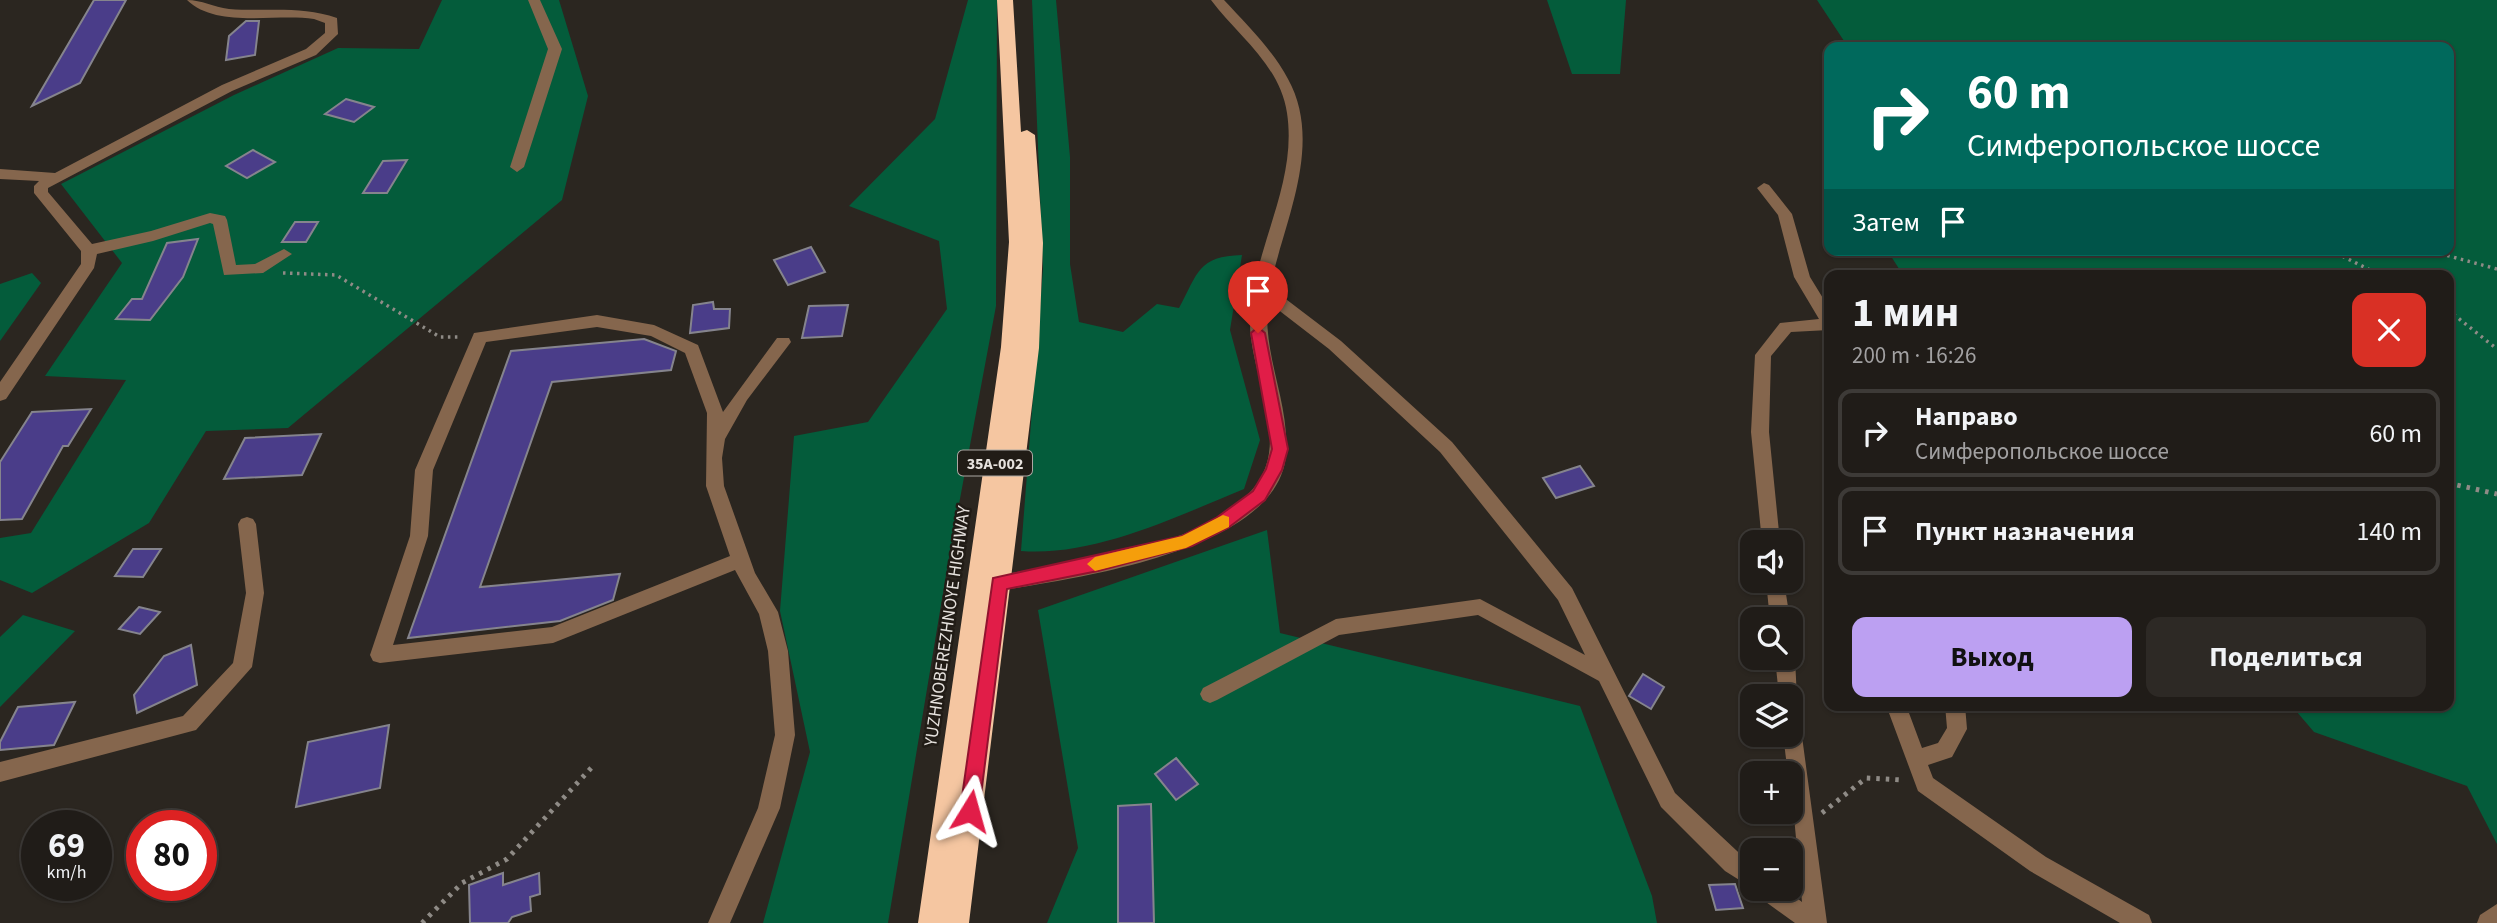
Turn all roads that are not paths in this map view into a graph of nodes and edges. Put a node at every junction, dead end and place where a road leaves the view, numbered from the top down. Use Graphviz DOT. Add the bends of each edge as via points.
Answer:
graph roads {
  1 [pos="192,0"];
  2 [pos="534,0"];
  3 [pos="1005,0"];
  4 [pos="1018,0"];
  5 [pos="1217,0"];
  6 [pos="517,167"];
  7 [pos="0,174"];
  8 [pos="54,177"];
  9 [pos="1764,188"];
  10 [pos="89,250"];
  11 [pos="284,254"];
  12 [pos="1263,290"];
  13 [pos="1824,314"];
  14 [pos="1824,323"];
  15 [pos="783,342"];
  16 [pos="0,396"];
  17 [pos="716,438"];
  18 [pos="247,524"];
  19 [pos="1770,530"];
  20 [pos="741,560"];
  21 [pos="999,583"];
  22 [pos="1605,675"];
  23 [pos="1210,694"];
  24 [pos="1898,711"];
  25 [pos="1956,711"];
  26 [pos="1795,747"];
  27 [pos="1918,759"];
  28 [pos="0,772"];
  29 [pos="1740,869"];
  30 [pos="1784,901"];
  31 [pos="2497,915"];
  32 [pos="719,923"];
  33 [pos="931,923"];
  34 [pos="956,923"];
  35 [pos="1815,923"];
  36 [pos="2141,923"];
  37 [pos="2488,923"];
  1 -- 8 [label="street" via="215,10 317,12 332,21 331,34 311,51 226,88"];
  2 -- 6 [label="street" via="555,49"];
  3 -- 33 [label="highway, YUZHNOBEREZHNOYE HIGHWAY / 35А-002" via="1018,242 1011,347"];
  4 -- 21 [label="highway, 35А-002" via="1034,243 1029,348"];
  5 -- 12 [label="street" via="1286,83 1294,114 1295,154"];
  7 -- 8 [label="street"];
  8 -- 10 [label="street" via="41,186 41,193"];
  9 -- 13 [label="street" via="1785,214 1802,276"];
  10 -- 11 [label="street" via="210,218 220,220 229,271 258,269"];
  10 -- 16 [label="street" via="89,264"];
  12 -- 21 [label="street" via="1258,347 1280,449 1259,496 1186,542"];
  12 -- 22 [label="street" via="1335,345 1446,447 1566,594"];
  14 -- 19 [label="street" via="1786,327 1763,355 1760,432"];
  15 -- 17 [label="street" via="741,396"];
  17 -- 20 [label="street" via="715,486"];
  17 -- 20 [label="street" via="715,413 692,349 654,331 597,321 480,337 424,470 419,536 380,655 553,635"];
  18 -- 28 [label="street" via="255,593 242,667 189,724"];
  20 -- 32 [label="street" via="768,612 778,651 785,735 769,808"];
  21 -- 34 [label="highway, 35А-002"];
  22 -- 23 [label="street" via="1480,607 1336,627"];
  22 -- 29 [label="street" via="1668,800"];
  24 -- 27 [label="street"];
  25 -- 27 [label="street" via="1957,729 1945,750"];
  26 -- 35 [label="street"];
  27 -- 36 [label="street" via="1926,784 2038,864"];
  30 -- 35 [label="street"];
  31 -- 37 [label="street"];
}
